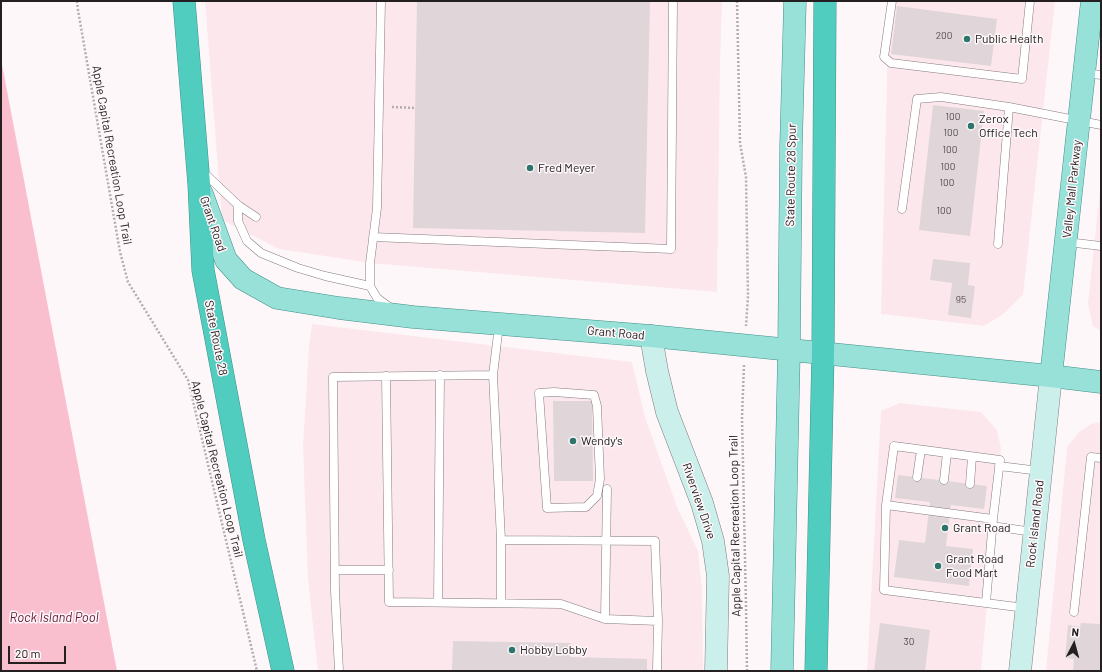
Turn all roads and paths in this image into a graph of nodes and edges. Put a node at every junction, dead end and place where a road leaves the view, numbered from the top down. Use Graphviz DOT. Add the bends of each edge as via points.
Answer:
graph roads {
  1 [pos="77,1"];
  2 [pos="184,1"];
  3 [pos="381,1"];
  4 [pos="674,1"];
  5 [pos="737,1"];
  6 [pos="795,1"];
  7 [pos="824,1"];
  8 [pos="892,1"];
  9 [pos="1030,1"];
  10 [pos="1092,1"];
  11 [pos="1093,74"];
  12 [pos="379,106"];
  13 [pos="1009,107"];
  14 [pos="415,108"];
  15 [pos="1079,122"];
  16 [pos="1101,126"];
  17 [pos="198,175"];
  18 [pos="238,205"];
  19 [pos="902,209"];
  20 [pos="256,218"];
  21 [pos="373,237"];
  22 [pos="1066,242"];
  23 [pos="998,244"];
  24 [pos="1101,246"];
  25 [pos="370,286"];
  26 [pos="747,303"];
  27 [pos="413,317"];
  28 [pos="500,324"];
  29 [pos="651,336"];
  30 [pos="789,350"];
  31 [pos="823,353"];
  32 [pos="440,375"];
  33 [pos="492,375"];
  34 [pos="386,376"];
  35 [pos="1051,376"];
  36 [pos="744,381"];
  37 [pos="1101,382"];
  38 [pos="920,450"];
  39 [pos="947,453"];
  40 [pos="972,457"];
  41 [pos="1101,458"];
  42 [pos="999,466"];
  43 [pos="1041,471"];
  44 [pos="917,477"];
  45 [pos="944,480"];
  46 [pos="970,484"];
  47 [pos="607,490"];
  48 [pos="886,504"];
  49 [pos="547,508"];
  50 [pos="992,522"];
  51 [pos="1034,532"];
  52 [pos="501,540"];
  53 [pos="606,540"];
  54 [pos="335,570"];
  55 [pos="389,570"];
  56 [pos="438,602"];
  57 [pos="501,603"];
  58 [pos="986,603"];
  59 [pos="1026,608"];
  60 [pos="1074,612"];
  61 [pos="606,619"];
  62 [pos="658,621"];
  63 [pos="257,671"];
  64 [pos="283,671"];
  65 [pos="339,671"];
  66 [pos="657,671"];
  67 [pos="716,671"];
  68 [pos="746,671"];
  69 [pos="782,671"];
  70 [pos="816,671"];
  71 [pos="1020,671"];
  1 -- 63 [label="path, Apple Capital Recreation Loop Trail" via="119,244 128,282 188,380"];
  2 -- 17 [label="highway, State Route 28"];
  3 -- 12 [label="lane"];
  4 -- 21 [label="lane" via="671,249"];
  5 -- 26 [label="path" via="740,144 746,177"];
  6 -- 30 [label="main road, State Route 28 Spur"];
  7 -- 31 [label="highway"];
  8 -- 9 [label="lane" via="884,57 891,64 1022,80"];
  10 -- 11 [label="main road, Valley Mall Parkway"];
  11 -- 15 [label="main road, Valley Mall Parkway"];
  12 -- 14 [label="path"];
  12 -- 21 [label="lane" via="377,208"];
  13 -- 15 [label="lane"];
  13 -- 19 [label="lane" via="941,97 917,99"];
  13 -- 23 [label="lane"];
  15 -- 16 [label="lane"];
  15 -- 22 [label="main road, Valley Mall Parkway"];
  17 -- 18 [label="lane"];
  17 -- 27 [label="main road, Grant Road" via="226,260 243,279 276,298"];
  17 -- 64 [label="highway, State Route 28" via="203,270 254,540"];
  18 -- 20 [label="lane"];
  18 -- 25 [label="lane" via="238,221 247,241 261,252 298,268"];
  21 -- 25 [label="lane"];
  22 -- 24 [label="lane"];
  22 -- 35 [label="main road, Valley Mall Parkway"];
  25 -- 27 [label="lane" via="377,298 391,308"];
  27 -- 28 [label="main road, Grant Road"];
  28 -- 29 [label="main road, Grant Road"];
  28 -- 33 [label="lane"];
  29 -- 30 [label="main road, Grant Road"];
  29 -- 67 [label="street, Riverview Drive" via="667,412 702,503 713,541 718,576"];
  30 -- 31 [label="main road, Grant Road"];
  30 -- 69 [label="main road, State Route 28 Spur"];
  31 -- 35 [label="main road, Grant Road"];
  31 -- 70 [label="highway"];
  32 -- 33 [label="lane"];
  32 -- 34 [label="lane"];
  32 -- 56 [label="lane"];
  33 -- 52 [label="lane"];
  34 -- 54 [label="lane" via="333,377"];
  34 -- 55 [label="lane"];
  35 -- 37 [label="main road, Grant Road"];
  35 -- 43 [label="street, Rock Island Road"];
  36 -- 68 [label="path, Apple Capital Recreation Loop Trail" via="742,418"];
  38 -- 39 [label="lane"];
  38 -- 44 [label="lane"];
  38 -- 48 [label="lane" via="894,446"];
  39 -- 40 [label="lane"];
  39 -- 45 [label="lane"];
  40 -- 42 [label="lane" via="1000,460"];
  40 -- 46 [label="lane"];
  41 -- 60 [label="lane" via="1091,457"];
  42 -- 43 [label="lane"];
  42 -- 50 [label="lane"];
  43 -- 51 [label="street, Rock Island Road"];
  47 -- 53 [label="lane"];
  48 -- 50 [label="lane" via="913,504 967,511"];
  48 -- 58 [label="lane" via="884,590"];
  49 -- 49 [label="lane" via="586,507 597,496 600,479 597,406 594,395 539,393"];
  50 -- 51 [label="lane"];
  50 -- 58 [label="lane"];
  51 -- 59 [label="street, Rock Island Road"];
  52 -- 53 [label="lane"];
  52 -- 57 [label="lane"];
  53 -- 61 [label="lane"];
  53 -- 62 [label="lane" via="655,541"];
  54 -- 55 [label="lane"];
  54 -- 65 [label="lane"];
  55 -- 56 [label="lane" via="389,602"];
  56 -- 57 [label="lane"];
  57 -- 61 [label="lane" via="561,604"];
  58 -- 59 [label="lane"];
  59 -- 71 [label="street, Rock Island Road"];
  61 -- 62 [label="lane"];
  62 -- 66 [label="lane"];
}
